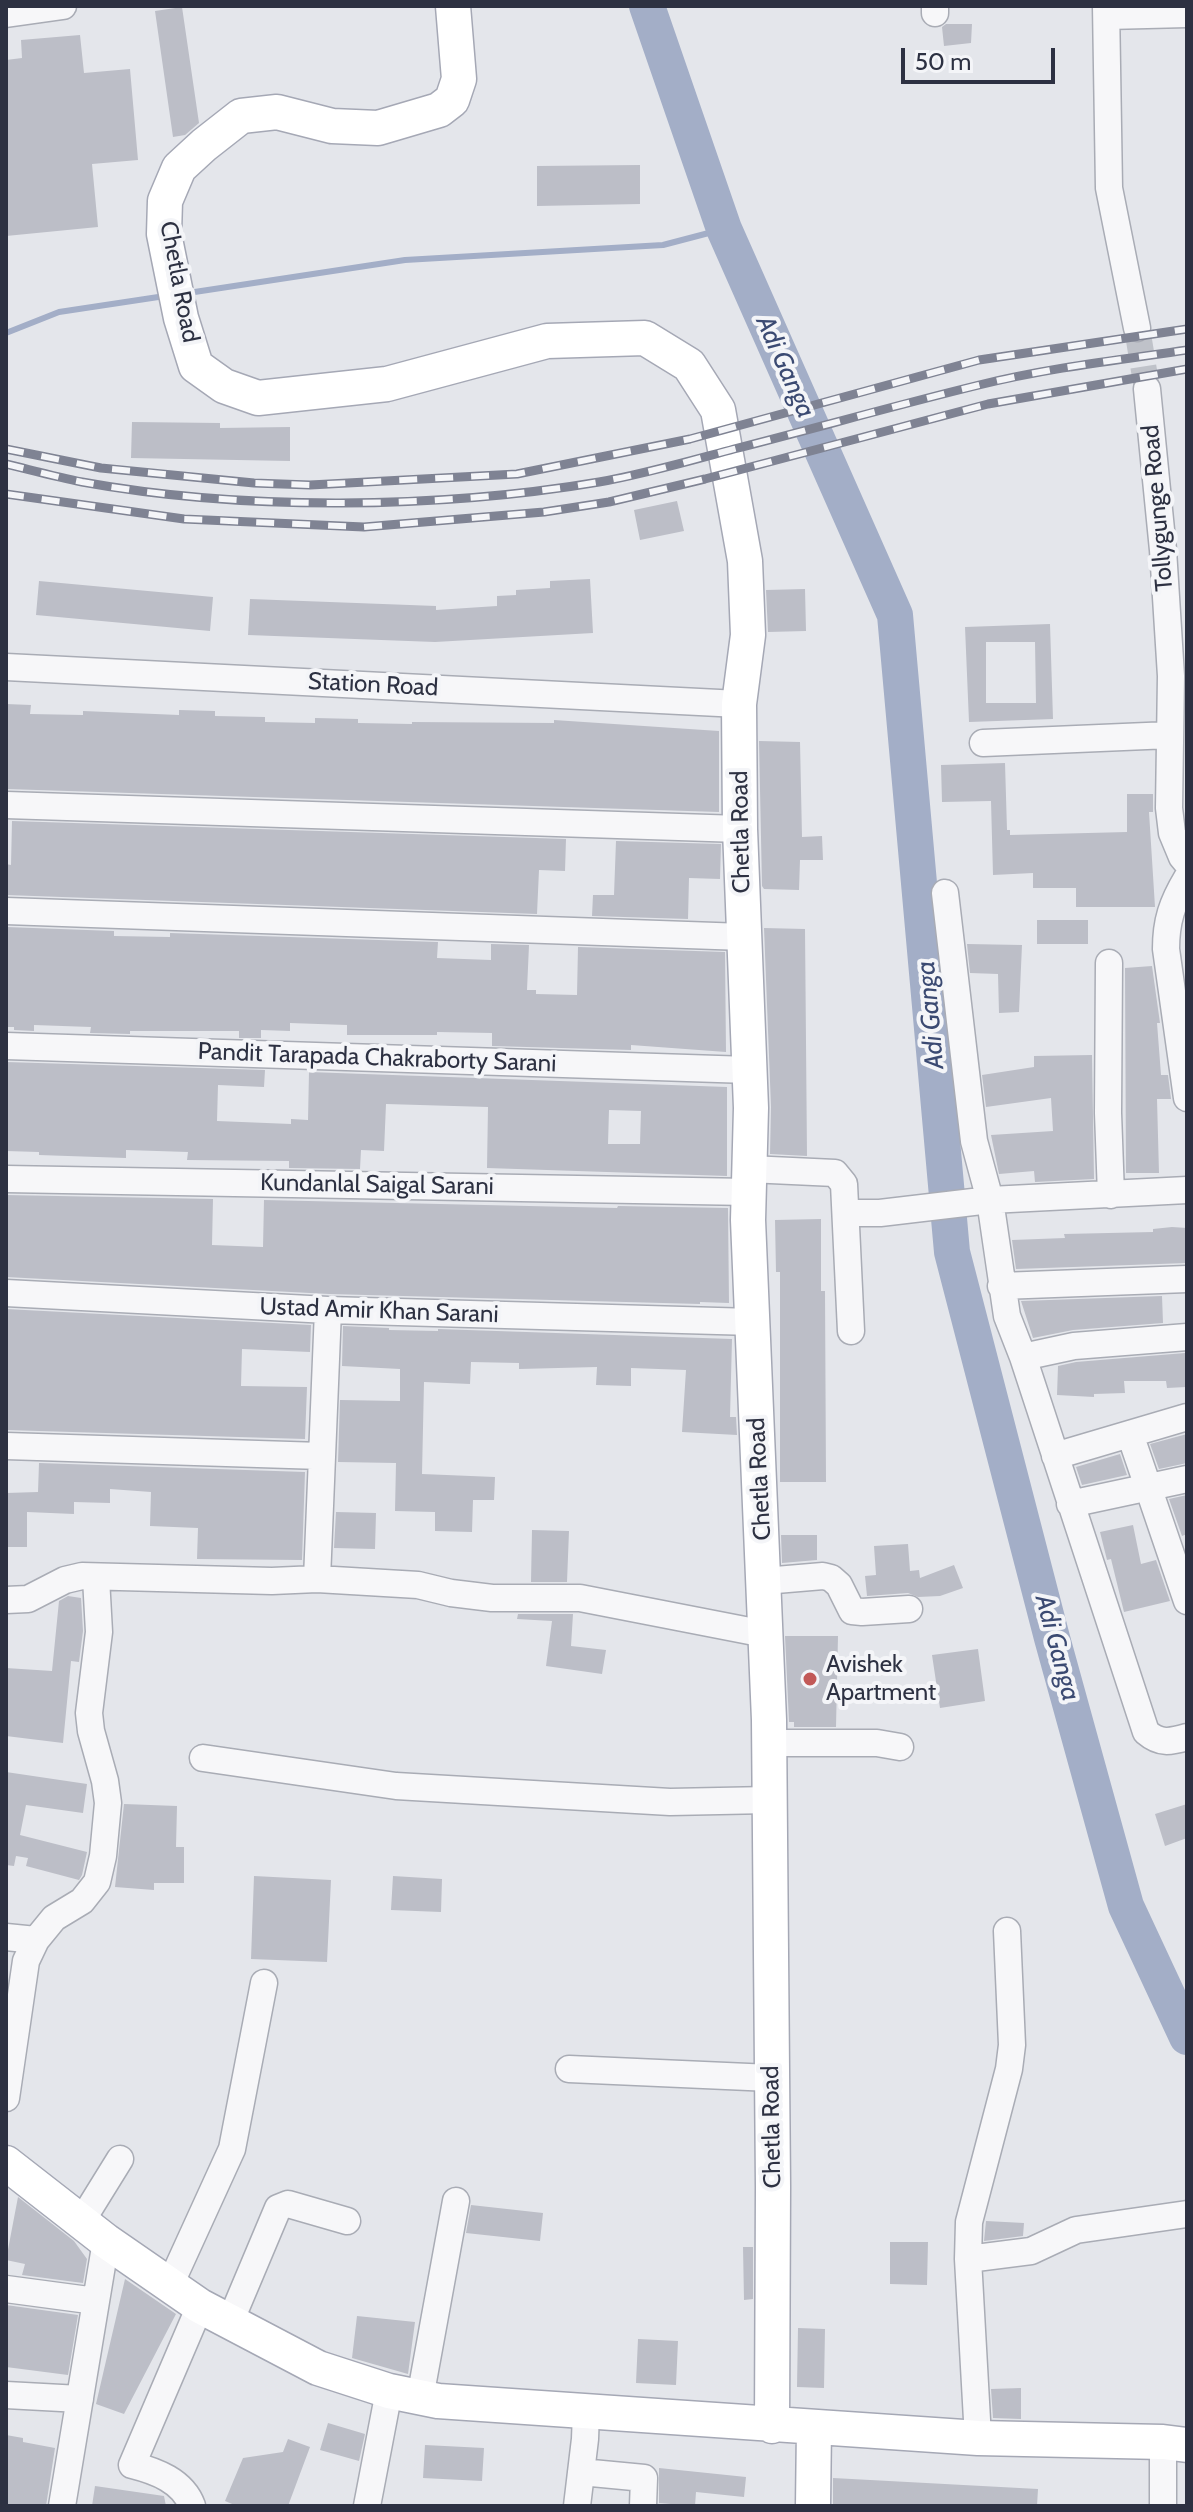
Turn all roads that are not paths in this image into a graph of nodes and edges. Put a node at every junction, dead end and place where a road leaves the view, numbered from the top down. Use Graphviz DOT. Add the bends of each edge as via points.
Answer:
graph roads {
  1 [pos="453,6"];
  2 [pos="49,7"];
  3 [pos="1106,11"];
  4 [pos="6,14"];
  5 [pos="1187,14"];
  6 [pos="1137,328"];
  7 [pos="1147,389"];
  8 [pos="6,667"];
  9 [pos="739,704"];
  10 [pos="1170,735"];
  11 [pos="983,743"];
  12 [pos="6,805"];
  13 [pos="740,829"];
  14 [pos="1187,863"];
  15 [pos="1187,878"];
  16 [pos="945,893"];
  17 [pos="6,911"];
  18 [pos="744,937"];
  19 [pos="1109,963"];
  20 [pos="6,1046"];
  21 [pos="749,1070"];
  22 [pos="1187,1098"];
  23 [pos="6,1179"];
  24 [pos="749,1180"];
  25 [pos="1187,1190"];
  26 [pos="1111,1195"];
  27 [pos="986,1201"];
  28 [pos="847,1213"];
  29 [pos="1187,1279"];
  30 [pos="1001,1286"];
  31 [pos="6,1293"];
  32 [pos="328,1310"];
  33 [pos="753,1322"];
  34 [pos="851,1331"];
  35 [pos="1187,1337"];
  36 [pos="1023,1357"];
  37 [pos="1187,1417"];
  38 [pos="1130,1434"];
  39 [pos="6,1446"];
  40 [pos="321,1456"];
  41 [pos="1055,1456"];
  42 [pos="1187,1479"];
  43 [pos="1148,1486"];
  44 [pos="1070,1504"];
  45 [pos="96,1578"];
  46 [pos="317,1579"];
  47 [pos="764,1581"];
  48 [pos="6,1600"];
  49 [pos="1187,1601"];
  50 [pos="909,1609"];
  51 [pos="765,1634"];
  52 [pos="1187,1737"];
  53 [pos="769,1743"];
  54 [pos="900,1747"];
  55 [pos="203,1758"];
  56 [pos="769,1800"];
  57 [pos="1007,1931"];
  58 [pos="6,1937"];
  59 [pos="36,1940"];
  60 [pos="264,1983"];
  61 [pos="569,2069"];
  62 [pos="771,2078"];
  63 [pos="6,2098"];
  64 [pos="120,2159"];
  65 [pos="6,2163"];
  66 [pos="456,2201"];
  67 [pos="1187,2214"];
  68 [pos="347,2221"];
  69 [pos="93,2231"];
  70 [pos="968,2259"];
  71 [pos="169,2287"];
  72 [pos="6,2289"];
  73 [pos="96,2301"];
  74 [pos="200,2306"];
  75 [pos="230,2322"];
  76 [pos="404,2394"];
  77 [pos="6,2395"];
  78 [pos="80,2399"];
  79 [pos="586,2412"];
  80 [pos="772,2426"];
  81 [pos="814,2427"];
  82 [pos="978,2438"];
  83 [pos="1175,2444"];
  84 [pos="581,2472"];
  85 [pos="62,2506"];
  86 [pos="192,2506"];
  87 [pos="367,2506"];
  88 [pos="577,2506"];
  89 [pos="643,2506"];
  90 [pos="813,2506"];
  91 [pos="1163,2506"];
  1 -- 9 [label="main road, Chetla Road" via="459,79 452,100 439,110 378,128 332,126 277,112 241,116 179,168 165,201 164,234 196,366 224,386 258,398 387,384 547,341 598,337 645,338 689,365 718,410 745,561 748,635"];
  2 -- 4 [label="street"];
  3 -- 5 [label="street"];
  3 -- 6 [label="street" via="1109,188"];
  7 -- 10 [label="street, Tollygunge Road" via="1163,550"];
  8 -- 9 [label="street, Station Road"];
  9 -- 13 [label="main road, Chetla Road"];
  10 -- 11 [label="street"];
  10 -- 14 [label="street, Tollygunge Road" via="1170,821"];
  12 -- 13 [label="street"];
  13 -- 18 [label="main road, Chetla Road"];
  15 -- 22 [label="street" via="1171,904 1166,949"];
  16 -- 27 [label="street"];
  17 -- 18 [label="street"];
  18 -- 21 [label="main road, Chetla Road"];
  19 -- 26 [label="street"];
  20 -- 21 [label="street, Pandit Tarapada Chakraborty Sarani"];
  21 -- 24 [label="main road, Chetla Road"];
  23 -- 24 [label="street, Kundanlal Saigal Sarani"];
  24 -- 28 [label="street, Kundanlal Saigal Sarani" via="835,1173 844,1184"];
  24 -- 33 [label="main road, Chetla Road"];
  25 -- 26 [label="street"];
  26 -- 27 [label="street"];
  27 -- 28 [label="street"];
  27 -- 30 [label="street"];
  28 -- 34 [label="street"];
  29 -- 30 [label="street"];
  30 -- 36 [label="street"];
  31 -- 32 [label="street, Ustad Amir Khan Sarani"];
  32 -- 33 [label="street, Ustad Amir Khan Sarani"];
  32 -- 40 [label="street"];
  33 -- 47 [label="main road, Chetla Road"];
  35 -- 36 [label="street" via="1074,1346"];
  36 -- 41 [label="street"];
  37 -- 38 [label="street"];
  38 -- 41 [label="street"];
  38 -- 43 [label="street"];
  39 -- 40 [label="street"];
  40 -- 46 [label="street"];
  41 -- 44 [label="street"];
  42 -- 43 [label="street"];
  43 -- 44 [label="street"];
  43 -- 49 [label="street"];
  44 -- 52 [label="street" via="1146,1732 1157,1741"];
  45 -- 46 [label="street"];
  45 -- 48 [label="street" via="65,1580 28,1599"];
  45 -- 59 [label="street" via="99,1632 89,1713 108,1803 103,1856 90,1891 54,1918"];
  46 -- 51 [label="street" via="418,1585 492,1598 580,1598"];
  47 -- 50 [label="street" via="823,1576 839,1585 852,1611"];
  47 -- 51 [label="main road, Chetla Road"];
  51 -- 53 [label="main road, Chetla Road"];
  53 -- 54 [label="street"];
  53 -- 56 [label="main road, Chetla Road"];
  55 -- 56 [label="street" via="396,1786 670,1802"];
  56 -- 62 [label="main road, Chetla Road"];
  57 -- 70 [label="street" via="1012,2045 969,2222"];
  58 -- 59 [label="street"];
  59 -- 63 [label="street" via="26,1961"];
  60 -- 71 [label="street" via="232,2149"];
  61 -- 62 [label="street"];
  62 -- 80 [label="main road, Chetla Road"];
  64 -- 69 [label="street"];
  65 -- 69 [label="main road"];
  66 -- 76 [label="street"];
  67 -- 70 [label="street" via="1076,2230 1031,2251"];
  68 -- 75 [label="street" via="288,2204 278,2208"];
  69 -- 71 [label="main road"];
  69 -- 73 [label="street"];
  70 -- 82 [label="street"];
  71 -- 74 [label="main road"];
  72 -- 73 [label="street"];
  73 -- 78 [label="street"];
  74 -- 75 [label="main road"];
  74 -- 86 [label="street" via="122,2463 153,2470 175,2483"];
  75 -- 76 [label="main road" via="318,2368"];
  76 -- 79 [label="main road"];
  76 -- 87 [label="street"];
  77 -- 78 [label="street"];
  78 -- 85 [label="street"];
  79 -- 80 [label="main road"];
  79 -- 84 [label="street"];
  80 -- 81 [label="main road"];
  81 -- 82 [label="main road"];
  81 -- 90 [label="main road"];
  82 -- 83 [label="main road"];
  83 -- 91 [label="street"];
  84 -- 88 [label="street"];
  84 -- 89 [label="street" via="644,2478"];
}
